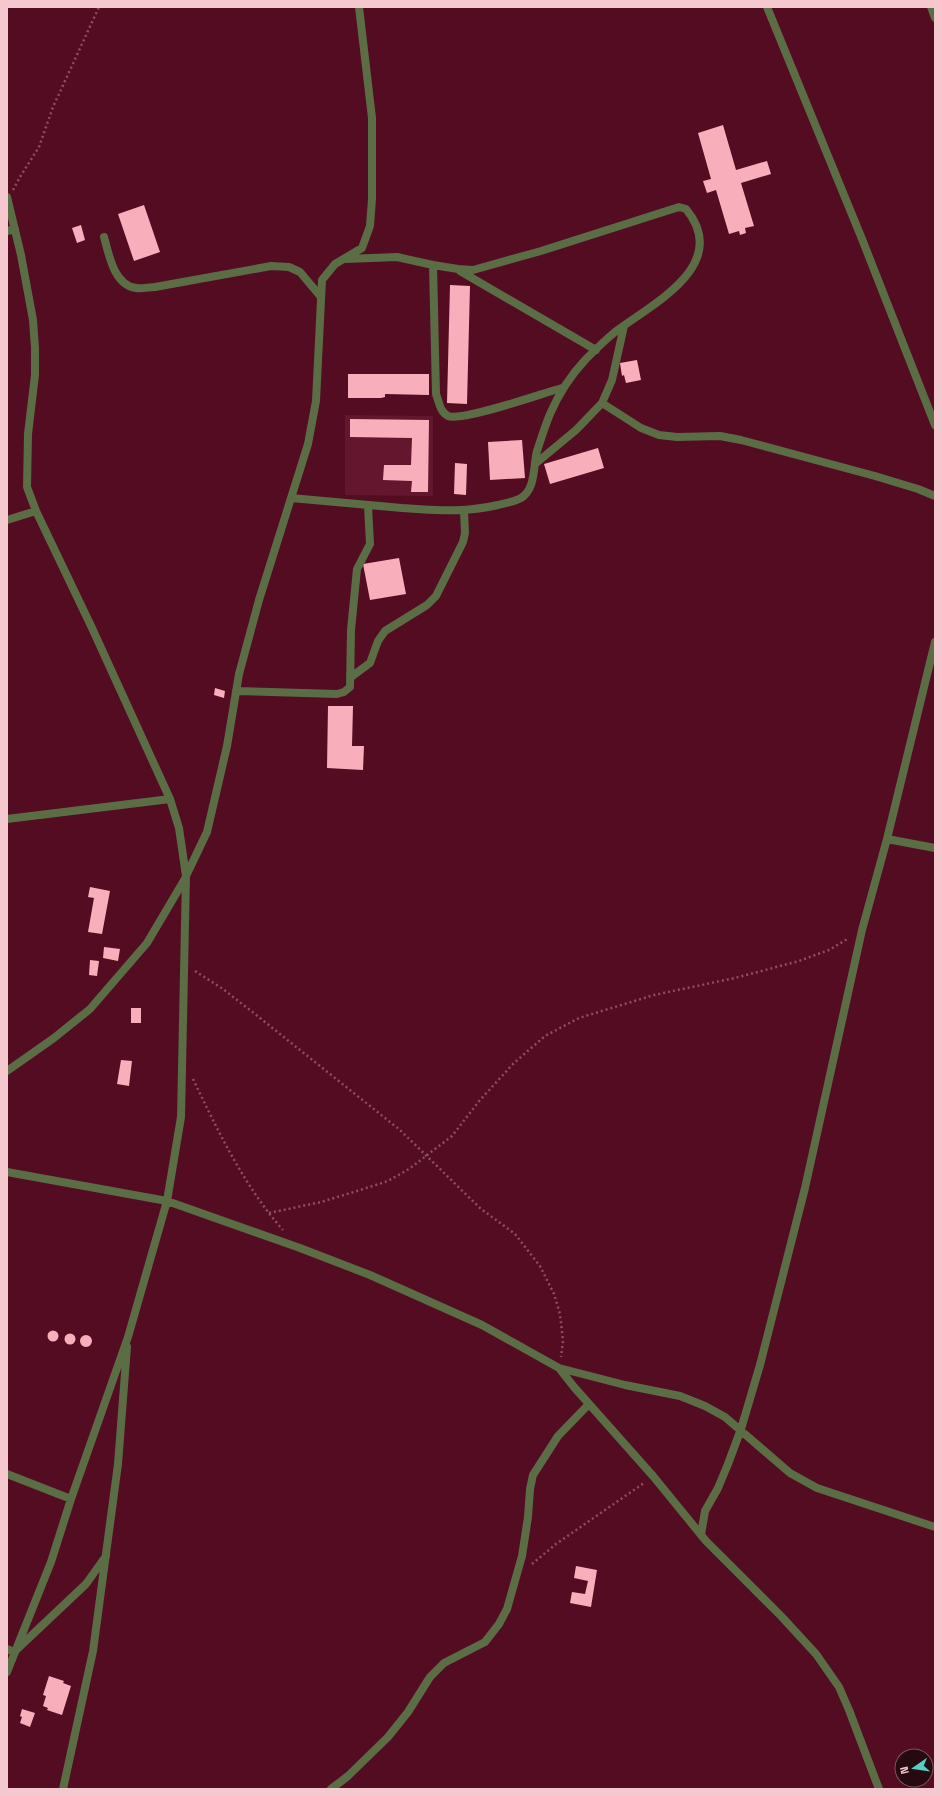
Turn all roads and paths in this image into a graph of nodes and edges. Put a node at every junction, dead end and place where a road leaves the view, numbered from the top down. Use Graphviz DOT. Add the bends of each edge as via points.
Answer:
graph roads {
  1 [pos="99,7"];
  2 [pos="359,7"];
  3 [pos="767,7"];
  4 [pos="931,7"];
  5 [pos="935,18"];
  6 [pos="8,199"];
  7 [pos="11,230"];
  8 [pos="104,237"];
  9 [pos="346,259"];
  10 [pos="434,266"];
  11 [pos="458,269"];
  12 [pos="321,297"];
  13 [pos="624,326"];
  14 [pos="596,350"];
  15 [pos="562,388"];
  16 [pos="602,403"];
  17 [pos="935,425"];
  18 [pos="534,464"];
  19 [pos="935,496"];
  20 [pos="291,498"];
  21 [pos="368,506"];
  22 [pos="36,511"];
  23 [pos="464,511"];
  24 [pos="7,520"];
  25 [pos="935,642"];
  26 [pos="351,677"];
  27 [pos="236,691"];
  28 [pos="170,799"];
  29 [pos="7,819"];
  30 [pos="887,839"];
  31 [pos="935,848"];
  32 [pos="186,876"];
  33 [pos="862,930"];
  34 [pos="184,965"];
  35 [pos="7,1071"];
  36 [pos="191,1076"];
  37 [pos="428,1156"];
  38 [pos="7,1172"];
  39 [pos="167,1201"];
  40 [pos="269,1213"];
  41 [pos="284,1232"];
  42 [pos="128,1337"];
  43 [pos="559,1368"];
  44 [pos="589,1404"];
  45 [pos="741,1429"];
  46 [pos="7,1474"];
  47 [pos="653,1476"];
  48 [pos="70,1499"];
  49 [pos="935,1527"];
  50 [pos="701,1535"];
  51 [pos="107,1554"];
  52 [pos="531,1565"];
  53 [pos="11,1651"];
  54 [pos="7,1672"];
  55 [pos="63,1789"];
  56 [pos="331,1789"];
  57 [pos="879,1789"];
  1 -- 6 [label="path" via="53,106 39,147"];
  2 -- 9 [label="street" via="372,118 372,199 366,241 362,248"];
  3 -- 17 [label="street"];
  4 -- 5 [label="street"];
  6 -- 7 [label="street"];
  7 -- 22 [label="street" via="34,327 35,375 26,462 28,487"];
  8 -- 12 [label="street" via="111,262 122,283 136,288 155,287 271,266 289,266 300,272"];
  9 -- 10 [label="street" via="397,257"];
  9 -- 12 [label="street" via="336,264 322,280"];
  10 -- 11 [label="street"];
  10 -- 15 [label="street" via="436,394 441,410 455,417"];
  11 -- 13 [label="street" via="473,270 671,209 686,208 694,218 700,238 697,260 674,289"];
  11 -- 14 [label="street"];
  12 -- 20 [label="street" via="316,401 308,444"];
  13 -- 14 [label="street"];
  13 -- 16 [label="street" via="612,380"];
  14 -- 15 [label="street"];
  15 -- 18 [label="street" via="549,416"];
  16 -- 18 [label="street" via="576,430"];
  16 -- 19 [label="street" via="641,428 659,434 677,437 720,436 741,440 918,488"];
  18 -- 23 [label="street" via="530,486 521,498 489,508"];
  20 -- 21 [label="street"];
  20 -- 27 [label="street" via="259,600"];
  21 -- 23 [label="street"];
  21 -- 26 [label="street" via="370,544 357,569 351,630"];
  22 -- 24 [label="street"];
  22 -- 28 [label="street"];
  23 -- 26 [label="street" via="463,542 436,596 385,631 378,641 370,663"];
  25 -- 30 [label="street"];
  26 -- 27 [label="street" via="350,687 337,694"];
  27 -- 32 [label="street" via="227,746 209,825"];
  28 -- 29 [label="street"];
  28 -- 32 [label="street" via="179,828"];
  30 -- 31 [label="street"];
  30 -- 33 [label="street"];
  32 -- 34 [label="street"];
  32 -- 35 [label="street" via="147,943 90,1009"];
  33 -- 37 [label="path" via="829,950 799,961 654,995 579,1018 545,1036 514,1063 452,1136"];
  33 -- 45 [label="street" via="805,1188"];
  34 -- 37 [label="path" via="223,989 255,1014 400,1130"];
  34 -- 39 [label="street" via="181,1117"];
  36 -- 40 [label="path" via="224,1142"];
  37 -- 40 [label="path" via="388,1181 321,1202"];
  37 -- 43 [label="path" via="480,1208 515,1234 540,1266 554,1294 560,1314 563,1341"];
  38 -- 39 [label="street"];
  39 -- 42 [label="street"];
  39 -- 43 [label="street" via="370,1275 482,1326"];
  40 -- 41 [label="path"];
  42 -- 48 [label="street"];
  42 -- 51 [label="street" via="119,1456"];
  43 -- 44 [label="street"];
  43 -- 45 [label="street" via="680,1396 725,1417"];
  44 -- 47 [label="street"];
  44 -- 56 [label="street" via="558,1436 533,1475 522,1556 507,1609 499,1624 485,1642 444,1663 430,1677 408,1712 388,1737"];
  45 -- 49 [label="street" via="790,1473 817,1488"];
  45 -- 50 [label="street" via="718,1488 705,1511"];
  46 -- 48 [label="street"];
  47 -- 50 [label="street"];
  47 -- 52 [label="path" via="556,1544"];
  48 -- 53 [label="street" via="52,1562"];
  50 -- 57 [label="street" via="816,1654 841,1693"];
  51 -- 53 [label="street" via="86,1584"];
  51 -- 55 [label="street" via="93,1651"];
  53 -- 54 [label="street"];
}
